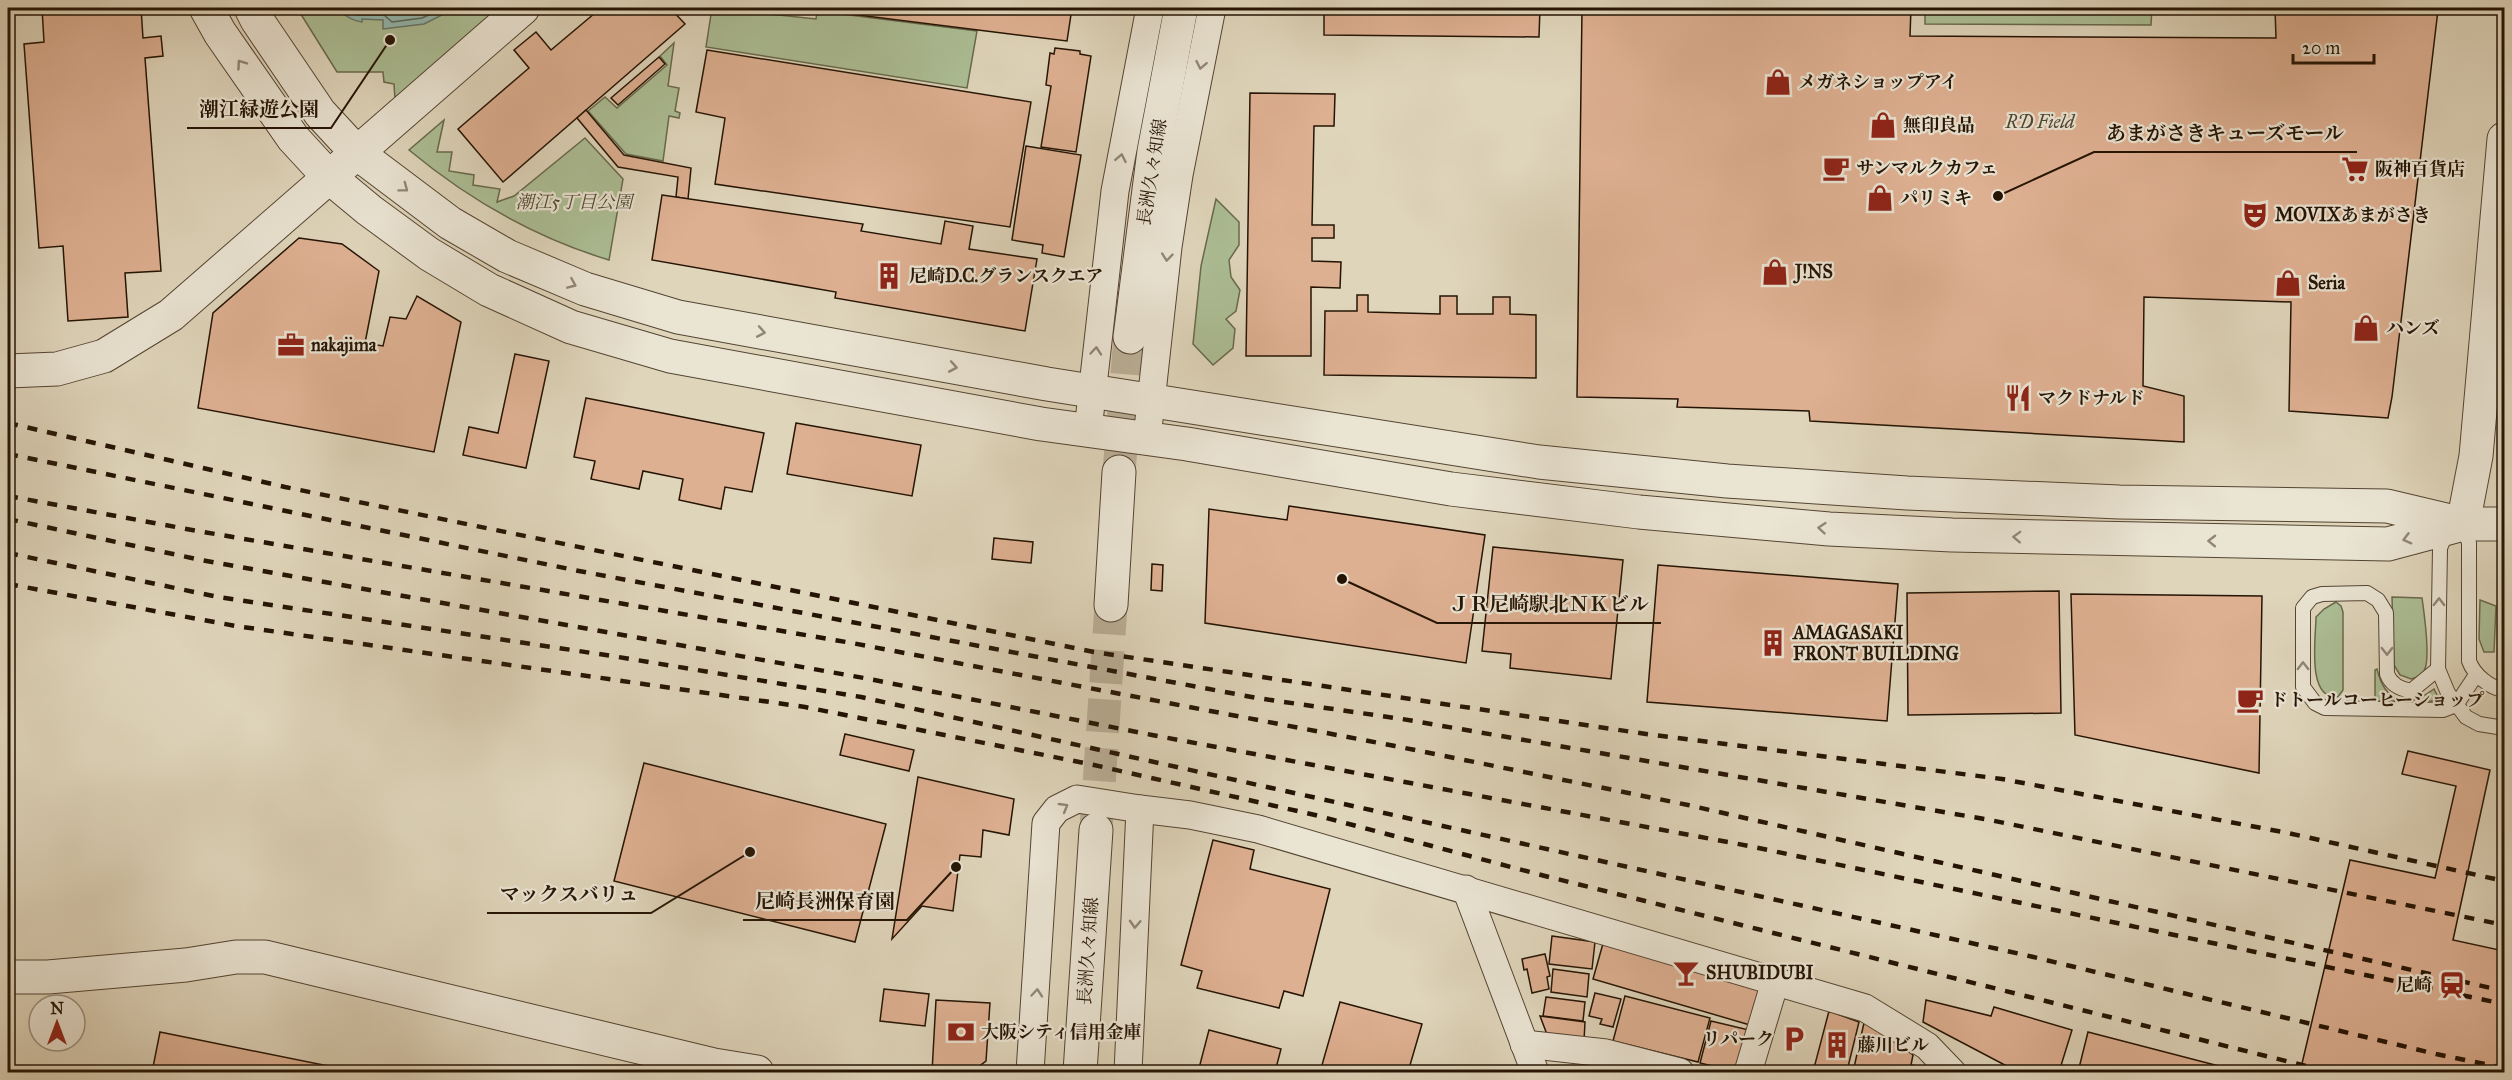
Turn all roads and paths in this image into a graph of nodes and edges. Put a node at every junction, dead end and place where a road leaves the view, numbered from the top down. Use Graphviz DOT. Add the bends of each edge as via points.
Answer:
graph roads {
  1 [pos="207,8"];
  2 [pos="251,8"];
  3 [pos="523,8"];
  4 [pos="1150,8"];
  5 [pos="1181,8"];
  6 [pos="1212,8"];
  7 [pos="2505,139"];
  8 [pos="357,153"];
  9 [pos="328,176"];
  10 [pos="1130,337"];
  11 [pos="8,370"];
  12 [pos="1093,391"];
  13 [pos="1152,400"];
  14 [pos="1088,430"];
  15 [pos="1147,438"];
  16 [pos="1119,472"];
  17 [pos="2463,524"];
  18 [pos="2505,524"];
  19 [pos="1111,605"];
  20 [pos="2438,669"];
  21 [pos="2476,675"];
  22 [pos="2505,690"];
  23 [pos="2456,705"];
  24 [pos="2505,729"];
  25 [pos="1140,809"];
  26 [pos="1096,830"];
  27 [pos="1466,889"];
  28 [pos="1775,982"];
  29 [pos="9,985"];
  30 [pos="1524,1044"];
  31 [pos="757,1072"];
  32 [pos="1030,1072"];
  33 [pos="1080,1072"];
  34 [pos="1128,1072"];
  35 [pos="1535,1072"];
  36 [pos="1680,1072"];
  37 [pos="1748,1072"];
  38 [pos="1952,1072"];
  9 -- 1 [label="street, one-way" via="293,138"];
  2 -- 8 [label="street" via="320,113"];
  3 -- 8 [label="street"];
  12 -- 4 [label="street, one-way" via="1115,191"];
  5 -- 10 [label="street, 長洲久々知線" via="1154,151"];
  6 -- 13 [label="street, one-way" via="1179,175"];
  7 -- 17 [label="street" via="2476,456"];
  8 -- 9 [label="street"];
  8 -- 12 [label="street, one-way" via="460,229 507,256 585,289 678,317"];
  9 -- 11 [label="street" via="171,315 134,339 104,356 57,369"];
  9 -- 14 [label="street" via="429,254 489,290 571,327 670,356"];
  12 -- 13 [label="street"];
  12 -- 14 [label="street"];
  13 -- 15 [label="street"];
  13 -- 17 [label="street" via="1539,462 1716,480 1907,493 2387,507"];
  14 -- 15 [label="street"];
  17 -- 15 [label="street, one-way" via="2388,544 1829,529 1639,512 1451,489"];
  16 -- 19 [label="street"];
  17 -- 18 [label="street"];
  20 -- 17 [label="lane, one-way" via="2440,548 2445,536"];
  17 -- 21 [label="lane" via="2469,543 2469,661"];
  20 -- 23 [label="lane"];
  23 -- 20 [label="lane, one-way" via="2443,710 2325,708 2314,703 2303,687 2303,608 2312,597 2322,594 2367,593 2378,600 2386,613 2389,680 2411,691"];
  21 -- 22 [label="lane"];
  21 -- 23 [label="lane"];
  23 -- 24 [label="lane" via="2473,721"];
  25 -- 27 [label="street" via="1258,829"];
  32 -- 25 [label="street, one-way" via="1046,824 1057,809 1077,799"];
  25 -- 34 [label="street, one-way"];
  26 -- 33 [label="street, 長洲久々知線"];
  27 -- 28 [label="street"];
  27 -- 30 [label="street"];
  28 -- 37 [label="street"];
  28 -- 38 [label="street" via="1865,1008 1927,1046"];
  29 -- 31 [label="street" via="48,977 266,957"];
  30 -- 35 [label="street"];
  30 -- 36 [label="street" via="1606,1053"];
}
